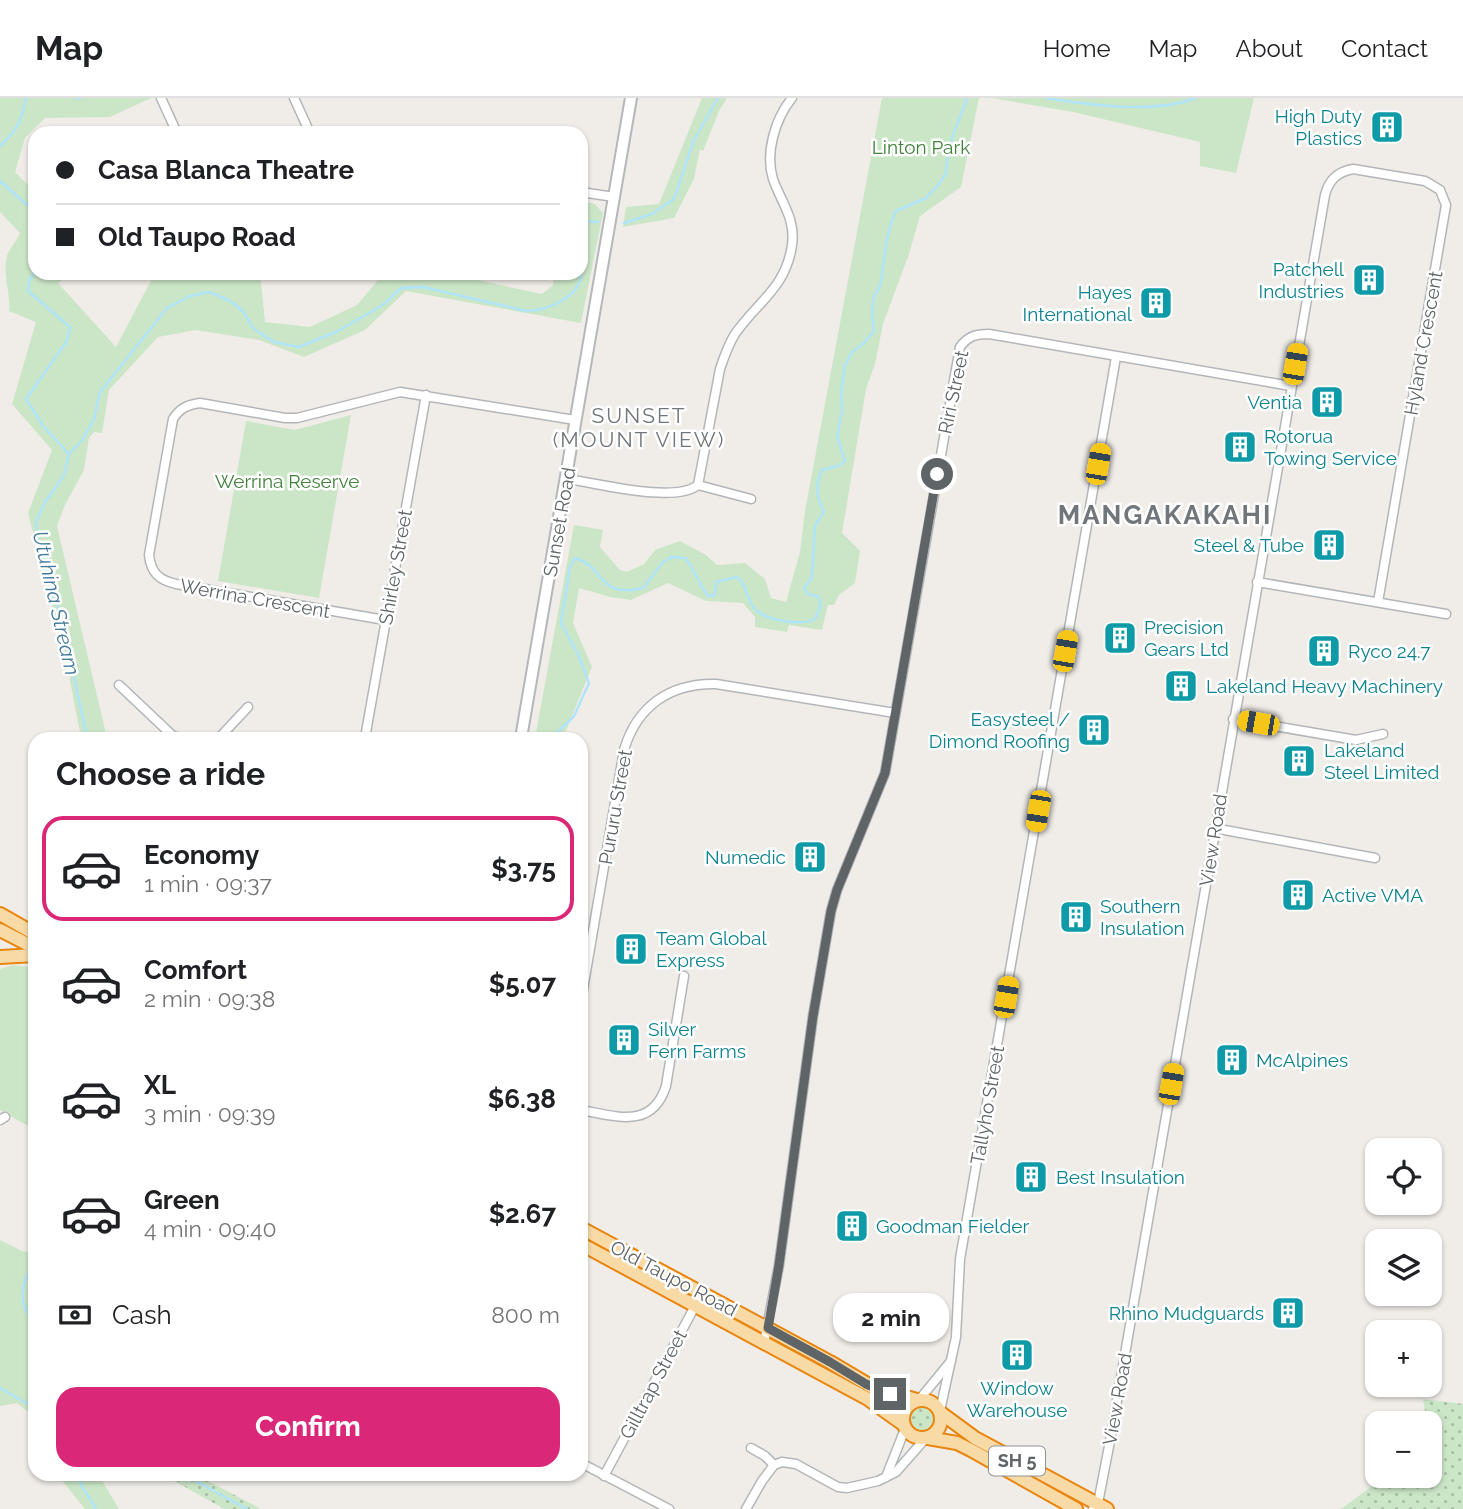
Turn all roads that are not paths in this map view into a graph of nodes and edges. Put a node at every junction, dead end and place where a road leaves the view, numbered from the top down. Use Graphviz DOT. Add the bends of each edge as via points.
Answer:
graph roads {
  1 [pos="160,98"];
  2 [pos="294,98"];
  3 [pos="631,98"];
  4 [pos="792,98"];
  5 [pos="174,126"];
  6 [pos="307,126"];
  7 [pos="1338,174"];
  8 [pos="588,193"];
  9 [pos="614,197"];
  10 [pos="1116,356"];
  11 [pos="1291,386"];
  12 [pos="426,395"];
  13 [pos="575,420"];
  14 [pos="567,479"];
  15 [pos="698,485"];
  16 [pos="751,499"];
  17 [pos="1257,582"];
  18 [pos="1378,602"];
  19 [pos="1446,614"];
  20 [pos="385,620"];
  21 [pos="120,685"];
  22 [pos="248,707"];
  23 [pos="895,713"];
  24 [pos="1233,719"];
  25 [pos="165,732"];
  26 [pos="225,732"];
  27 [pos="366,732"];
  28 [pos="522,732"];
  29 [pos="1383,734"];
  30 [pos="1214,828"];
  31 [pos="1376,858"];
  32 [pos="0,914"];
  33 [pos="0,930"];
  34 [pos="28,930"];
  35 [pos="28,944"];
  36 [pos="28,955"];
  37 [pos="0,957"];
  38 [pos="588,960"];
  39 [pos="684,976"];
  40 [pos="588,1111"];
  41 [pos="588,1232"];
  42 [pos="588,1247"];
  43 [pos="698,1299"];
  44 [pos="768,1328"];
  45 [pos="764,1343"];
  46 [pos="953,1359"];
  47 [pos="918,1400"];
  48 [pos="940,1412"];
  49 [pos="904,1426"];
  50 [pos="926,1438"];
  51 [pos="751,1447"];
  52 [pos="774,1465"];
  53 [pos="588,1467"];
  54 [pos="604,1476"];
  55 [pos="886,1476"];
  56 [pos="1099,1507"];
  57 [pos="669,1509"];
  58 [pos="746,1509"];
  59 [pos="1076,1509"];
  1 -- 5 [label="street"];
  2 -- 6 [label="street"];
  3 -- 9 [label="main road, Sunset Road"];
  4 -- 15 [label="street" via="776,127 771,163 790,218 790,257 779,284 726,351"];
  7 -- 11 [label="street, View Road" via="1325,195"];
  7 -- 18 [label="street, Hyland Crescent" via="1360,169 1426,181 1440,190 1446,205"];
  8 -- 9 [label="street"];
  9 -- 13 [label="main road, Sunset Road"];
  10 -- 11 [label="street, Riri Street"];
  10 -- 23 [label="street, Riri Street" via="989,334 967,338 960,347"];
  10 -- 46 [label="street, Tallyho Street" via="960,1259"];
  11 -- 17 [label="street, View Road"];
  12 -- 13 [label="street, Werrina Crescent"];
  12 -- 20 [label="street, Shirley Street"];
  12 -- 20 [label="street, Werrina Crescent" via="395,392 297,418 189,404 173,419 149,555 155,575 176,584"];
  13 -- 14 [label="main road, Sunset Road"];
  14 -- 15 [label="street" via="657,493 684,492"];
  14 -- 28 [label="main road, Sunset Road"];
  15 -- 16 [label="street"];
  17 -- 18 [label="street"];
  17 -- 24 [label="street, View Road"];
  18 -- 19 [label="street"];
  20 -- 27 [label="street, Shirley Street"];
  21 -- 25 [label="street"];
  22 -- 26 [label="street"];
  23 -- 38 [label="street, Pururu Street" via="716,684 680,687 661,697 629,730"];
  23 -- 44 [label="street, Riri Street" via="882,783 831,911"];
  24 -- 29 [label="street" via="1356,740"];
  24 -- 30 [label="street, View Road"];
  30 -- 31 [label="street"];
  30 -- 56 [label="street, View Road"];
  32 -- 34 [label="highway"];
  33 -- 35 [label="highway"];
  36 -- 37 [label="highway"];
  39 -- 40 [label="street" via="666,1086 656,1106 640,1116"];
  41 -- 43 [label="highway, Old Taupo Road / SH 5"];
  42 -- 43 [label="highway, Old Taupo Road / SH 5"];
  43 -- 44 [label="highway, Old Taupo Road / SH 5"];
  43 -- 45 [label="highway, Old Taupo Road / SH 5"];
  43 -- 54 [label="street, Gilltrap Street"];
  44 -- 45 [label="street, Riri Street"];
  44 -- 47 [label="highway, Old Taupo Road / SH 5" via="874,1388"];
  45 -- 49 [label="highway, Old Taupo Road / SH 5" via="868,1398"];
  46 -- 47 [label="street"];
  46 -- 48 [label="street, Tallyho Street"];
  47 -- 48 [label="highway, SH 5" via="929,1401"];
  47 -- 49 [label="highway" via="905,1409"];
  48 -- 50 [label="highway" via="938,1430"];
  48 -- 56 [label="highway, SH 5" via="975,1438"];
  49 -- 50 [label="highway, SH 5" via="911,1436"];
  49 -- 55 [label="street"];
  50 -- 55 [label="street" via="896,1472"];
  50 -- 59 [label="highway, SH 5" via="957,1443"];
  51 -- 52 [label="street"];
  52 -- 55 [label="street" via="796,1464 846,1488"];
  52 -- 58 [label="street"];
  53 -- 54 [label="street"];
  54 -- 57 [label="street"];
}
